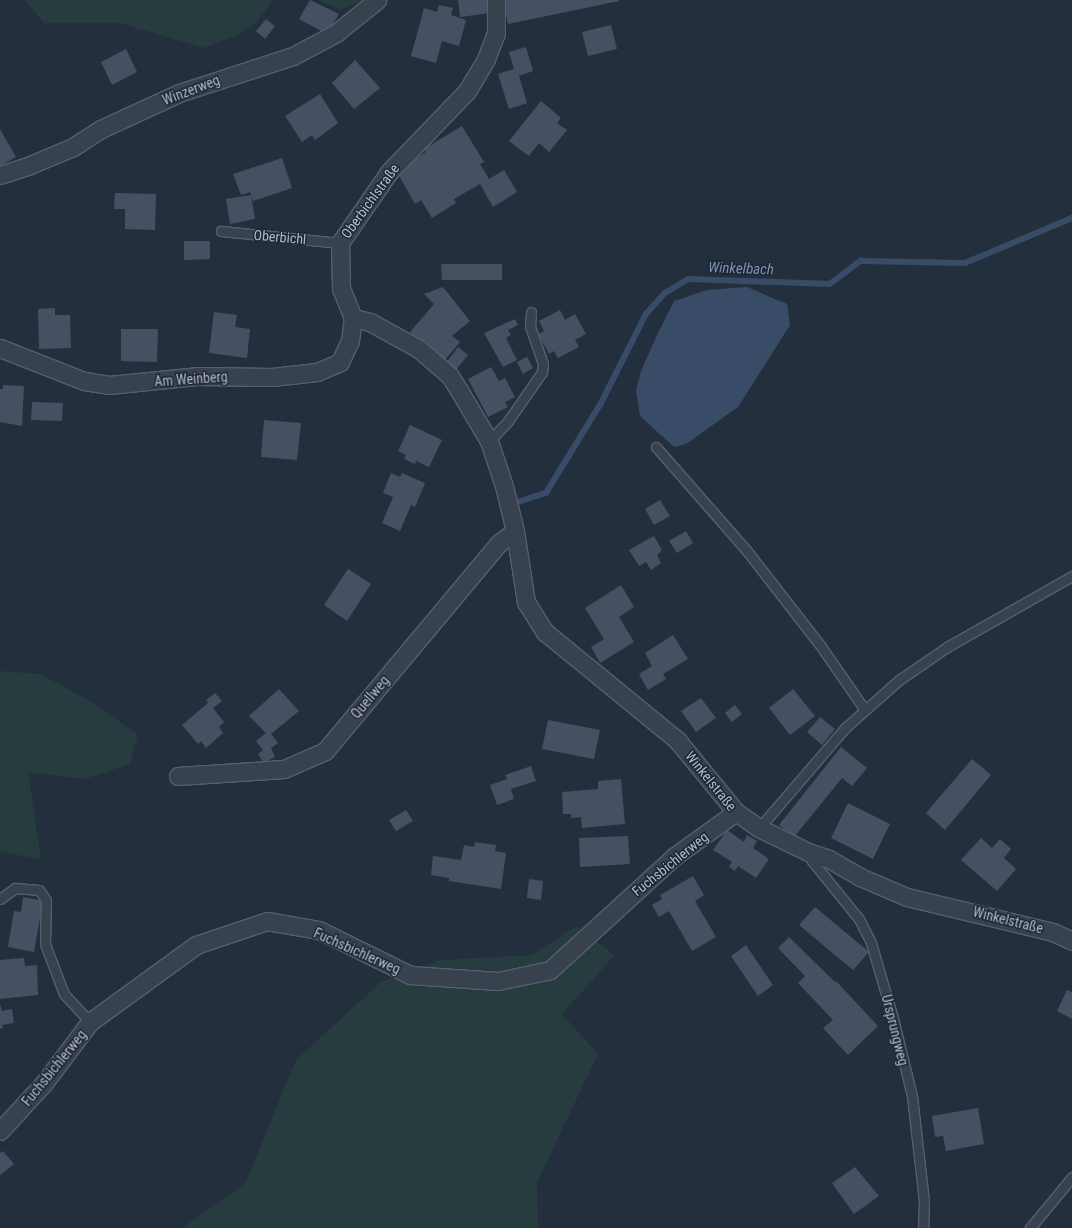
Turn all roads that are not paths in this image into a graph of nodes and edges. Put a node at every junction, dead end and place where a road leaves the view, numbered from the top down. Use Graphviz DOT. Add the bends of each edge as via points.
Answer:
graph roads {
  1 [pos="377,0"];
  2 [pos="496,0"];
  3 [pos="0,175"];
  4 [pos="221,232"];
  5 [pos="340,243"];
  6 [pos="531,312"];
  7 [pos="353,318"];
  8 [pos="0,348"];
  9 [pos="489,441"];
  10 [pos="656,448"];
  11 [pos="515,531"];
  12 [pos="1072,576"];
  13 [pos="865,710"];
  14 [pos="178,776"];
  15 [pos="736,812"];
  16 [pos="759,828"];
  17 [pos="808,852"];
  18 [pos="0,899"];
  19 [pos="1072,941"];
  20 [pos="90,1022"];
  21 [pos="0,1131"];
  22 [pos="1072,1177"];
  23 [pos="923,1228"];
  24 [pos="1030,1228"];
  1 -- 3 [label="street, Winzerweg" via="336,33 293,56 179,93 101,128 73,147"];
  2 -- 5 [label="street, Oberbichlstraße" via="496,33 486,59 467,91 388,172"];
  4 -- 5 [label="lane, Oberbichl"];
  5 -- 7 [label="street, Oberbichlstraße" via="341,289"];
  6 -- 9 [label="lane" via="530,327 543,364 542,372 508,422"];
  7 -- 8 [label="street, Am Weinberg" via="350,341 340,362 317,372 272,377 197,376 108,385 84,381"];
  7 -- 9 [label="street" via="370,322 419,349 450,376"];
  9 -- 11 [label="street"];
  10 -- 13 [label="lane" via="756,564 820,644"];
  11 -- 14 [label="street, Quellweg" via="499,543 325,751 284,769"];
  11 -- 15 [label="street, Winkelstraße" via="526,602 545,632 677,740"];
  12 -- 13 [label="lane" via="947,647 899,680"];
  13 -- 16 [label="lane" via="846,727"];
  15 -- 16 [label="street, Winkelstraße"];
  15 -- 20 [label="street, Fuchsbichlerweg" via="676,856 550,970 498,981 410,975 319,930 267,922 196,945"];
  16 -- 17 [label="street, Winkelstraße"];
  17 -- 19 [label="street, Winkelstraße" via="829,859 860,877 907,897 1046,930"];
  17 -- 23 [label="lane, Ursprungweg" via="812,861 859,919 871,943 912,1096 924,1201"];
  18 -- 20 [label="lane" via="15,888 39,890 46,900 45,944 64,994"];
  20 -- 21 [label="street, Fuchsbichlerweg" via="44,1084"];
  22 -- 24 [label="lane"];
}
